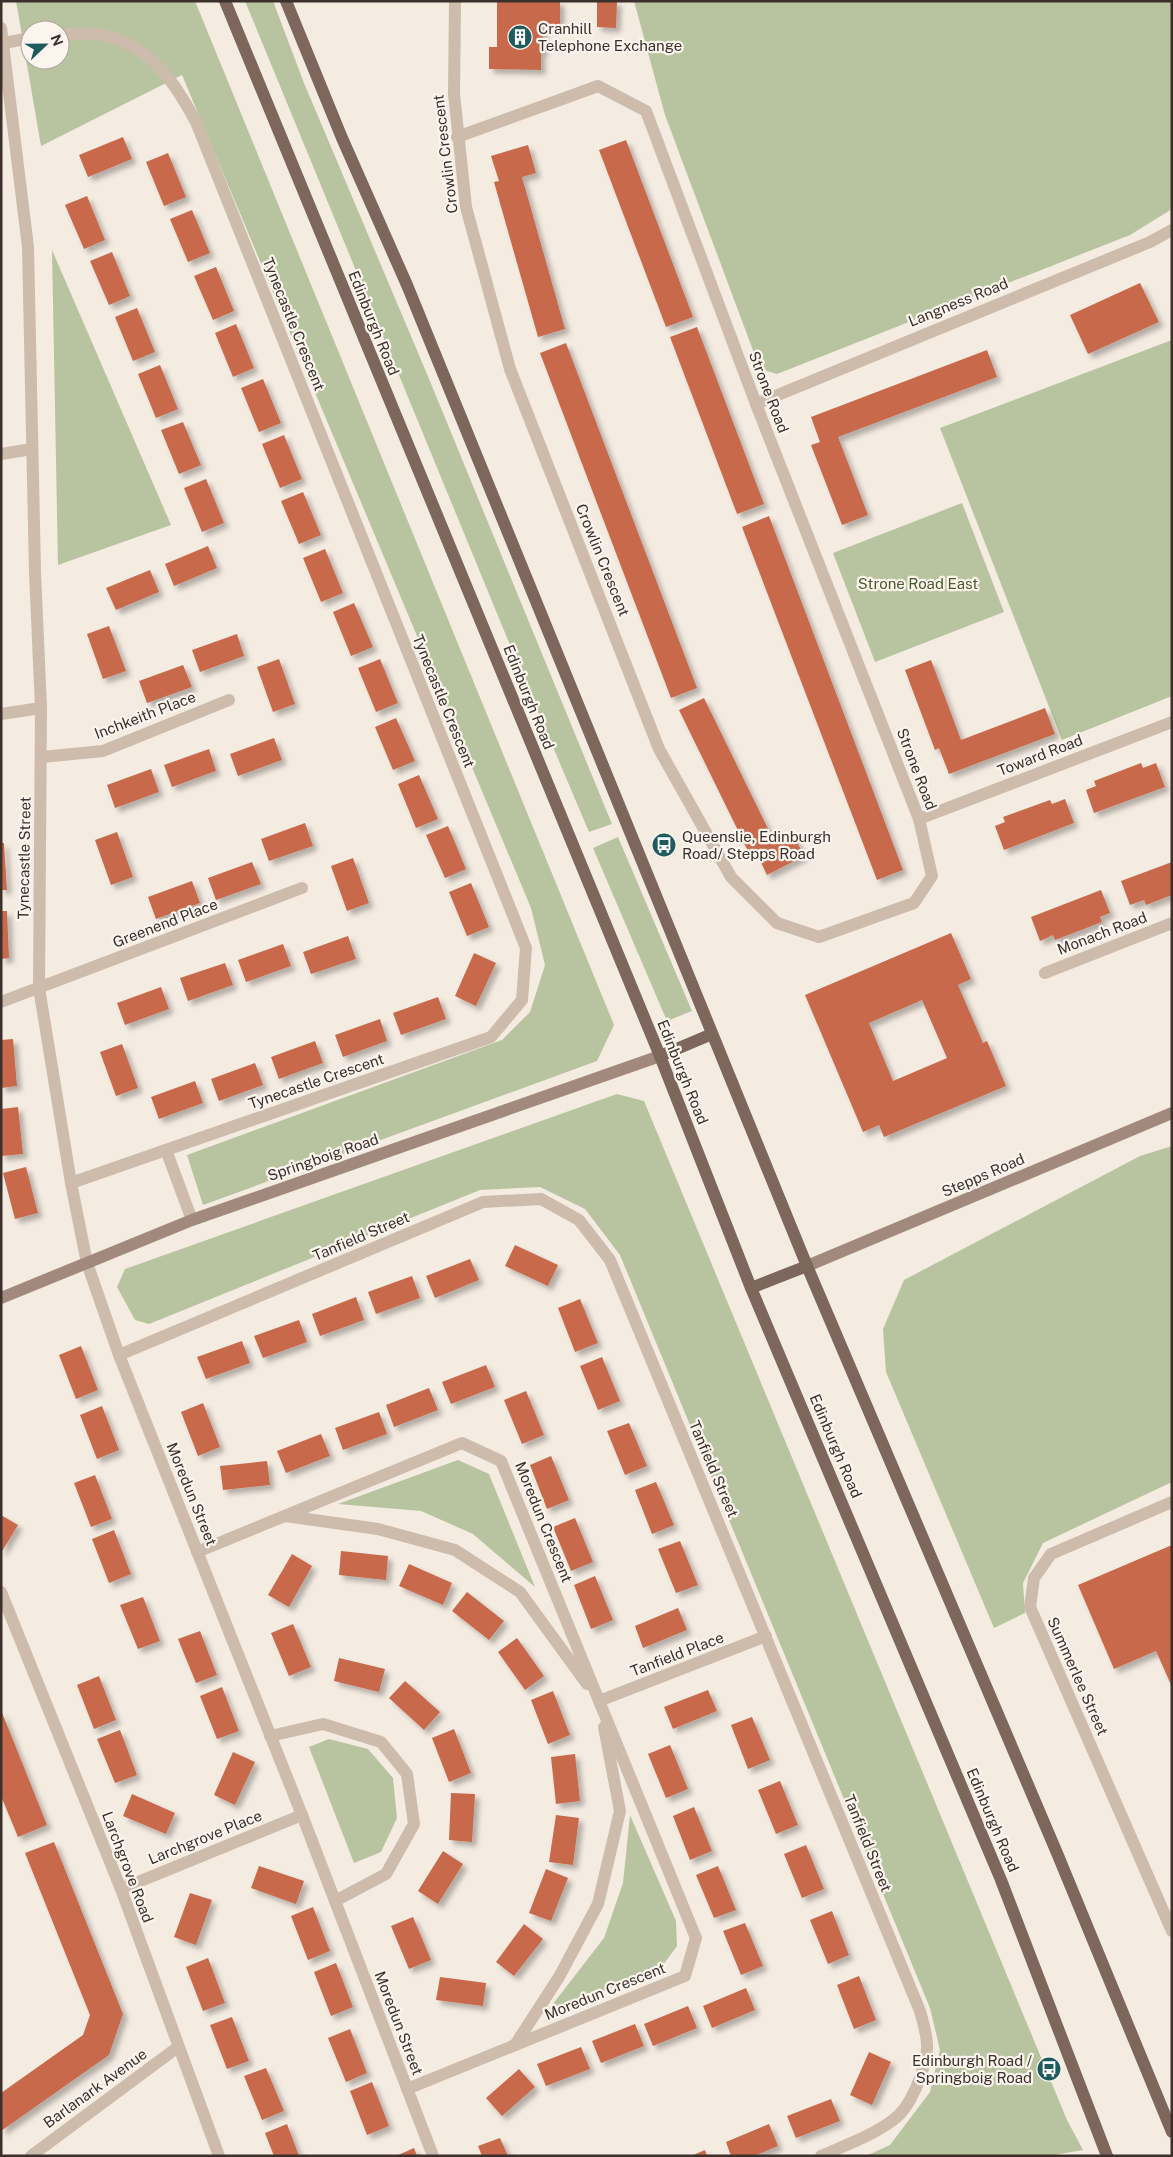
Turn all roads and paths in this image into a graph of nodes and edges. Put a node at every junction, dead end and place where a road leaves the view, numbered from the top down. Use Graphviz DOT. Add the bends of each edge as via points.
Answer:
graph roads {
  1 [pos="224,1"];
  2 [pos="286,1"];
  3 [pos="455,1"];
  4 [pos="1,28"];
  5 [pos="70,34"];
  6 [pos="20,40"];
  7 [pos="4,43"];
  8 [pos="457,137"];
  9 [pos="1172,230"];
  10 [pos="756,404"];
  11 [pos="32,449"];
  12 [pos="1,454"];
  13 [pos="229,700"];
  14 [pos="42,708"];
  15 [pos="1,714"];
  16 [pos="1172,722"];
  17 [pos="42,757"];
  18 [pos="919,819"];
  19 [pos="932,876"];
  20 [pos="302,888"];
  21 [pos="1172,923"];
  22 [pos="1044,973"];
  23 [pos="39,988"];
  24 [pos="1,1002"];
  25 [pos="712,1034"];
  26 [pos="660,1056"];
  27 [pos="1172,1113"];
  28 [pos="166,1150"];
  29 [pos="71,1183"];
  30 [pos="192,1220"];
  31 [pos="87,1263"];
  32 [pos="807,1266"];
  33 [pos="751,1288"];
  34 [pos="1,1298"];
  35 [pos="120,1355"];
  36 [pos="1172,1502"];
  37 [pos="285,1516"];
  38 [pos="198,1552"];
  39 [pos="1,1592"];
  40 [pos="766,1636"];
  41 [pos="599,1701"];
  42 [pos="270,1736"];
  43 [pos="302,1815"];
  44 [pos="121,1889"];
  45 [pos="335,1902"];
  46 [pos="1172,1931"];
  47 [pos="514,2045"];
  48 [pos="178,2047"];
  49 [pos="407,2088"];
  50 [pos="1172,2132"];
  51 [pos="31,2156"];
  52 [pos="219,2156"];
  53 [pos="433,2156"];
  54 [pos="822,2156"];
  55 [pos="1108,2156"];
  1 -- 26 [label="main road, Edinburgh Road"];
  2 -- 25 [label="main road" via="406,284"];
  3 -- 8 [label="street, Crowlin Crescent" via="453,83"];
  4 -- 7 [label="street, Tynecastle Street"];
  5 -- 28 [label="street, Tynecastle Crescent" via="102,35 144,52 178,88 196,122 526,948 522,1000 491,1037"];
  6 -- 7 [label="street"];
  7 -- 11 [label="street, Tynecastle Street" via="28,247"];
  8 -- 10 [label="street, Strone Road" via="598,86 646,112"];
  8 -- 19 [label="street, Crowlin Crescent" via="466,207 510,369 659,748 731,878 777,923 819,937 914,903"];
  9 -- 10 [label="street, Langness Road" via="1150,242"];
  10 -- 18 [label="street, Strone Road"];
  11 -- 12 [label="street"];
  11 -- 14 [label="street, Tynecastle Street"];
  13 -- 17 [label="street, Inchkeith Place" via="103,751"];
  14 -- 15 [label="street"];
  14 -- 17 [label="street, Tynecastle Street"];
  16 -- 18 [label="street, Toward Road"];
  17 -- 23 [label="street, Tynecastle Street"];
  18 -- 19 [label="street, Strone Road"];
  20 -- 23 [label="street, Greenend Place"];
  21 -- 22 [label="street, Monach Road"];
  23 -- 24 [label="street, Greenend Place"];
  23 -- 29 [label="street, Tynecastle Street"];
  25 -- 26 [label="main road"];
  25 -- 32 [label="main road"];
  26 -- 30 [label="main road, Springboig Road"];
  26 -- 33 [label="main road, Edinburgh Road"];
  27 -- 32 [label="main road, Stepps Road"];
  28 -- 29 [label="street, Tynecastle Crescent"];
  28 -- 30 [label="street"];
  29 -- 31 [label="street, Tynecastle Street"];
  30 -- 31 [label="main road, Springboig Road"];
  31 -- 34 [label="main road, Springboig Road"];
  31 -- 35 [label="street, Moredun Street"];
  32 -- 33 [label="main road"];
  32 -- 50 [label="main road"];
  33 -- 55 [label="main road, Edinburgh Road" via="1001,1880"];
  35 -- 38 [label="street, Moredun Street"];
  35 -- 40 [label="street, Tanfield Street" via="483,1202 542,1199 579,1220 610,1260"];
  36 -- 46 [label="street, Summerlee Street" via="1051,1554 1034,1578 1030,1607"];
  37 -- 38 [label="street, Moredun Crescent"];
  37 -- 41 [label="street, Moredun Crescent" via="378,1529 455,1550 520,1592"];
  37 -- 41 [label="street, Moredun Crescent" via="462,1443 501,1461"];
  38 -- 42 [label="street, Moredun Street"];
  39 -- 44 [label="street, Larchgrove Road"];
  40 -- 41 [label="street, Tanfield Place"];
  40 -- 54 [label="street, Tanfield Street" via="920,2011 927,2049 911,2098 895,2120"];
  41 -- 47 [label="street, Moredun Crescent" via="620,1811 598,1904 559,1977"];
  41 -- 47 [label="street, Moredun Crescent" via="696,1938 684,1976"];
  42 -- 43 [label="street, Moredun Street"];
  42 -- 45 [label="street" via="323,1724 381,1742 407,1774 414,1824 386,1874"];
  43 -- 44 [label="street, Larchgrove Place"];
  43 -- 45 [label="street, Moredun Street"];
  44 -- 48 [label="street, Larchgrove Road"];
  45 -- 49 [label="street, Moredun Street"];
  47 -- 49 [label="street, Moredun Crescent"];
  48 -- 51 [label="street, Barlanark Avenue"];
  48 -- 52 [label="street, Larchgrove Road"];
  49 -- 53 [label="street, Moredun Street"];
}
